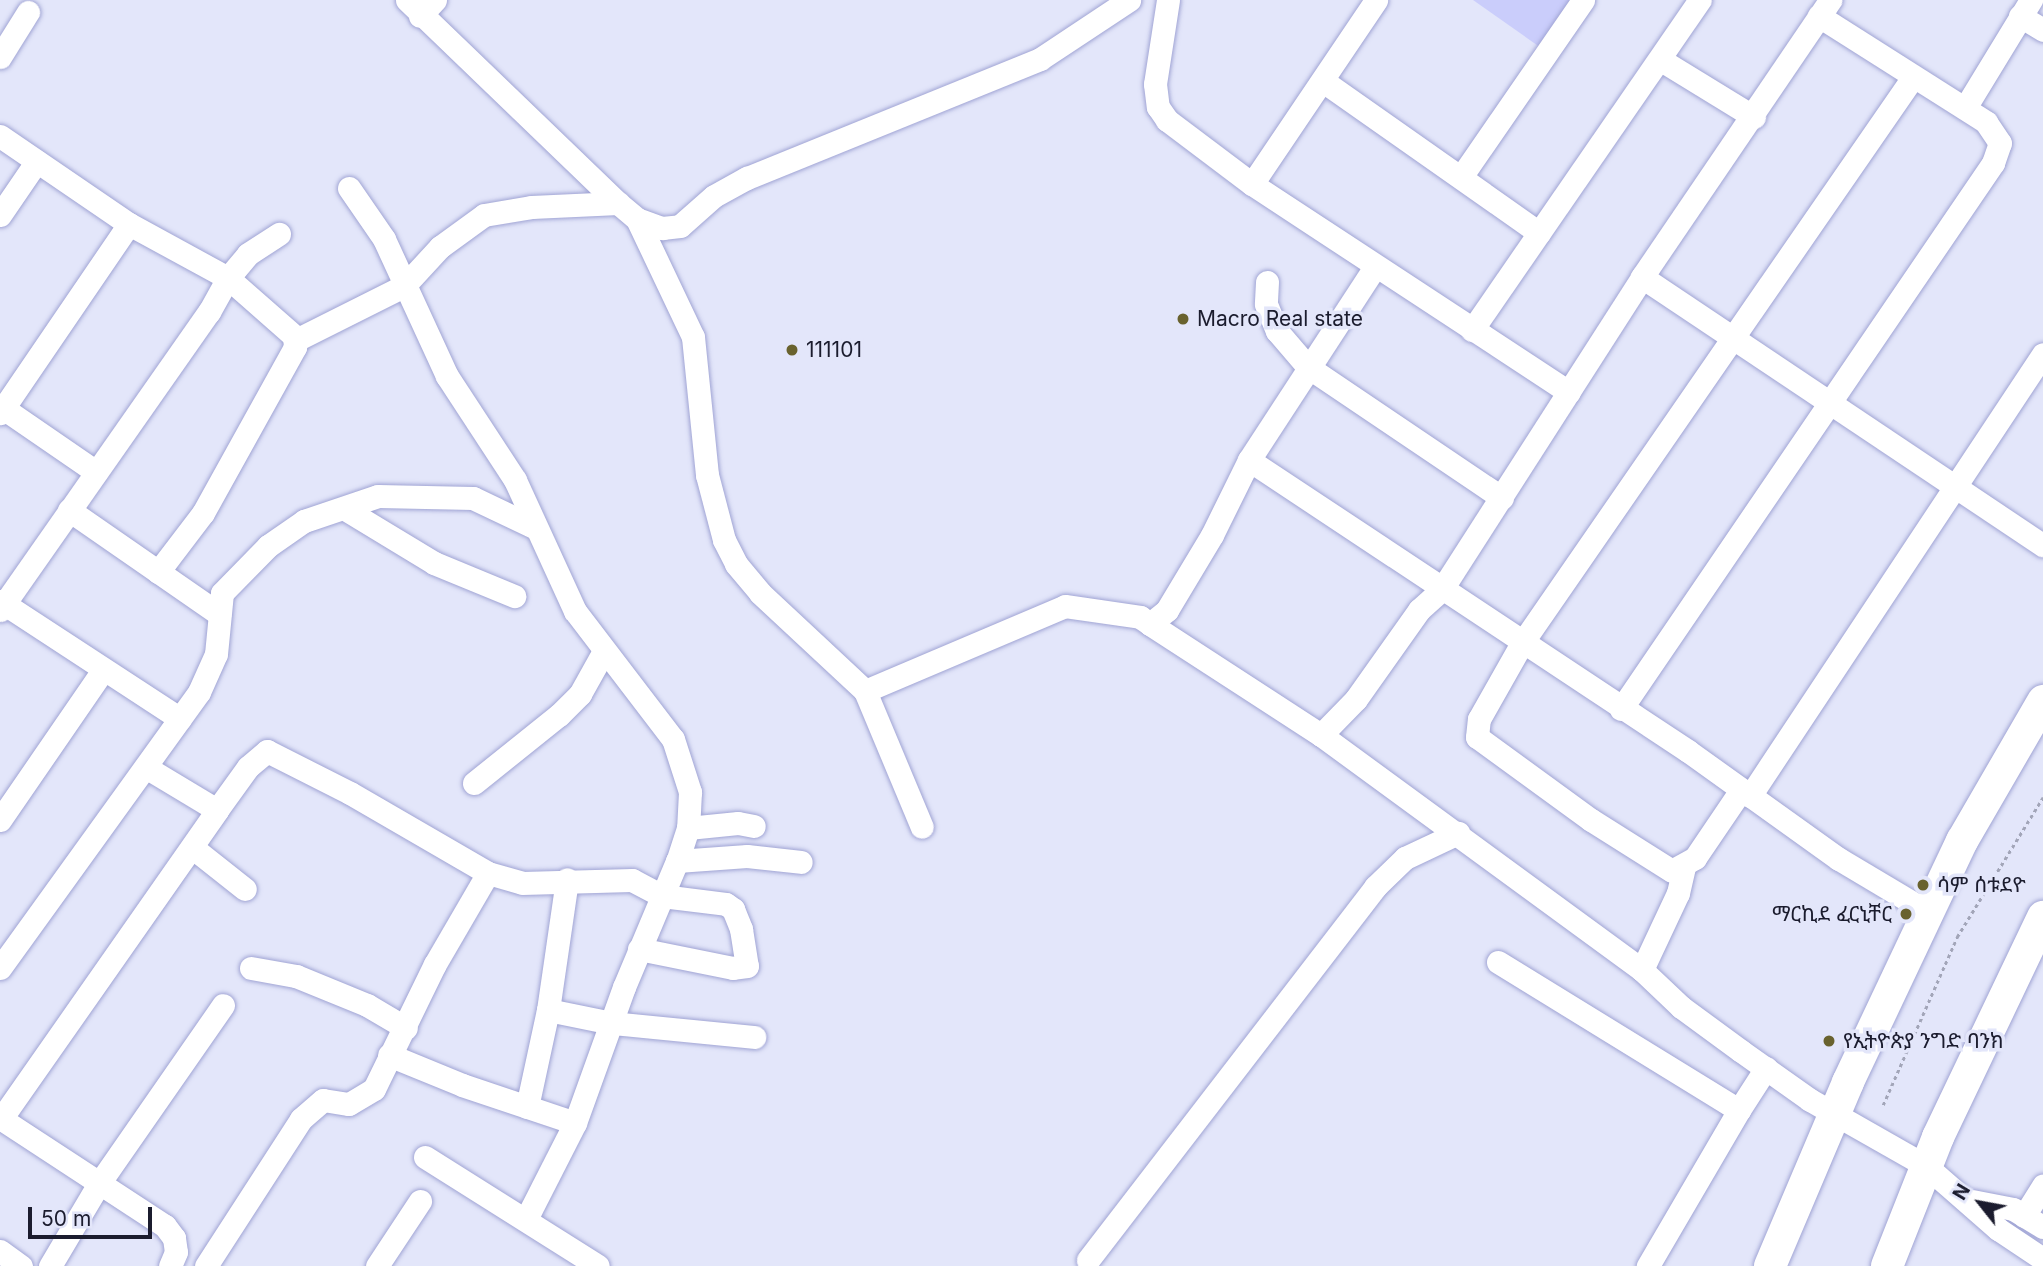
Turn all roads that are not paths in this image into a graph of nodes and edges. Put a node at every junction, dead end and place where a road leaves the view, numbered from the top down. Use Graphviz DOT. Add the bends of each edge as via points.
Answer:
graph roads {
  1 [pos="1129,0"];
  2 [pos="1168,0"];
  3 [pos="1376,0"];
  4 [pos="1583,0"];
  5 [pos="1700,0"];
  6 [pos="420,5"];
  7 [pos="1825,8"];
  8 [pos="2025,8"];
  9 [pos="29,12"];
  10 [pos="2043,30"];
  11 [pos="0,57"];
  12 [pos="1661,60"];
  13 [pos="1913,77"];
  14 [pos="1323,81"];
  15 [pos="1965,108"];
  16 [pos="1754,117"];
  17 [pos="0,136"];
  18 [pos="37,161"];
  19 [pos="1461,177"];
  20 [pos="1252,184"];
  21 [pos="349,188"];
  22 [pos="618,203"];
  23 [pos="0,215"];
  24 [pos="637,219"];
  25 [pos="129,223"];
  26 [pos="1539,233"];
  27 [pos="279,234"];
  28 [pos="1376,267"];
  29 [pos="1642,277"];
  30 [pos="228,278"];
  31 [pos="1267,282"];
  32 [pos="404,286"];
  33 [pos="1472,330"];
  34 [pos="1731,339"];
  35 [pos="296,340"];
  36 [pos="2043,354"];
  37 [pos="1308,367"];
  38 [pos="2034,385"];
  39 [pos="1569,392"];
  40 [pos="1830,400"];
  41 [pos="2,410"];
  42 [pos="1249,460"];
  43 [pos="96,472"];
  44 [pos="1956,486"];
  45 [pos="1502,498"];
  46 [pos="345,509"];
  47 [pos="69,510"];
  48 [pos="536,528"];
  49 [pos="2043,545"];
  50 [pos="159,572"];
  51 [pos="1442,589"];
  52 [pos="514,596"];
  53 [pos="1,605"];
  54 [pos="219,614"];
  55 [pos="1150,624"];
  56 [pos="1522,643"];
  57 [pos="604,650"];
  58 [pos="103,670"];
  59 [pos="865,691"];
  60 [pos="2043,701"];
  61 [pos="1621,709"];
  62 [pos="180,719"];
  63 [pos="1321,735"];
  64 [pos="147,768"];
  65 [pos="474,783"];
  66 [pos="1746,793"];
  67 [pos="216,810"];
  68 [pos="0,820"];
  69 [pos="754,826"];
  70 [pos="922,827"];
  71 [pos="688,828"];
  72 [pos="1458,833"];
  73 [pos="193,848"];
  74 [pos="677,861"];
  75 [pos="800,862"];
  76 [pos="1684,867"];
  77 [pos="488,873"];
  78 [pos="567,879"];
  79 [pos="245,889"];
  80 [pos="662,895"];
  81 [pos="1928,912"];
  82 [pos="2043,917"];
  83 [pos="639,949"];
  84 [pos="4,956"];
  85 [pos="1498,962"];
  86 [pos="251,968"];
  87 [pos="1642,970"];
  88 [pos="223,1004"];
  89 [pos="548,1010"];
  90 [pos="612,1023"];
  91 [pos="406,1028"];
  92 [pos="754,1037"];
  93 [pos="389,1055"];
  94 [pos="1766,1068"];
  95 [pos="527,1107"];
  96 [pos="1740,1110"];
  97 [pos="1836,1112"];
  98 [pos="0,1119"];
  99 [pos="575,1123"];
  100 [pos="425,1157"];
  101 [pos="1926,1166"];
  102 [pos="98,1185"];
  103 [pos="2043,1185"];
  104 [pos="420,1201"];
  105 [pos="1972,1202"];
  106 [pos="526,1219"];
  107 [pos="2034,1221"];
  108 [pos="0,1251"];
  109 [pos="2043,1259"];
  110 [pos="1088,1260"];
  111 [pos="21,1266"];
  112 [pos="50,1266"];
  113 [pos="170,1266"];
  114 [pos="206,1266"];
  115 [pos="377,1266"];
  116 [pos="598,1266"];
  117 [pos="1648,1266"];
  118 [pos="1770,1266"];
  119 [pos="1888,1266"];
  1 -- 24 [label="street" via="1040,59 747,178 714,196 680,226 662,229"];
  2 -- 20 [label="street" via="1155,83 1158,107 1190,141"];
  3 -- 14 [label="street"];
  4 -- 19 [label="street"];
  5 -- 12 [label="street"];
  6 -- 22 [label="street"];
  7 -- 13 [label="street"];
  7 -- 16 [label="street"];
  8 -- 10 [label="street"];
  8 -- 15 [label="street"];
  9 -- 11 [label="street"];
  12 -- 16 [label="street"];
  12 -- 26 [label="street"];
  13 -- 15 [label="street"];
  13 -- 34 [label="street"];
  14 -- 19 [label="street"];
  14 -- 20 [label="street"];
  15 -- 40 [label="street" via="1986,121 2000,143 1993,163"];
  16 -- 29 [label="street"];
  17 -- 18 [label="street"];
  18 -- 23 [label="street"];
  18 -- 25 [label="street"];
  19 -- 26 [label="street"];
  20 -- 28 [label="street"];
  21 -- 32 [label="street" via="384,239"];
  22 -- 24 [label="street"];
  22 -- 32 [label="street" via="532,207 484,215 440,247"];
  24 -- 59 [label="street" via="693,337 706,475 736,564 822,656"];
  25 -- 30 [label="street"];
  25 -- 41 [label="street"];
  26 -- 33 [label="street"];
  27 -- 30 [label="street" via="248,254"];
  28 -- 33 [label="street"];
  28 -- 37 [label="street"];
  29 -- 34 [label="street"];
  29 -- 39 [label="street"];
  30 -- 35 [label="street"];
  30 -- 43 [label="street"];
  31 -- 37 [label="street" via="1266,304 1277,331"];
  32 -- 35 [label="street"];
  32 -- 48 [label="street" via="447,376 498,448"];
  33 -- 39 [label="street"];
  34 -- 40 [label="street"];
  34 -- 56 [label="street"];
  35 -- 50 [label="street" via="203,513"];
  36 -- 38 [label="street"];
  37 -- 42 [label="street"];
  37 -- 45 [label="street"];
  38 -- 44 [label="street"];
  39 -- 45 [label="street"];
  40 -- 44 [label="street"];
  40 -- 61 [label="street"];
  41 -- 43 [label="street"];
  42 -- 51 [label="street"];
  42 -- 55 [label="street" via="1183,587"];
  43 -- 47 [label="street"];
  44 -- 49 [label="street"];
  44 -- 66 [label="street"];
  45 -- 51 [label="street"];
  46 -- 48 [label="street" via="378,496 473,498"];
  46 -- 52 [label="street" via="434,563"];
  46 -- 54 [label="street" via="304,521 268,547 231,579 222,593"];
  47 -- 50 [label="street"];
  47 -- 53 [label="street"];
  48 -- 57 [label="street" via="575,611"];
  50 -- 54 [label="street"];
  51 -- 56 [label="street"];
  51 -- 63 [label="street" via="1419,610 1356,699"];
  53 -- 58 [label="street"];
  54 -- 62 [label="street" via="216,654 199,692"];
  55 -- 59 [label="street" via="1140,617 1065,606"];
  55 -- 63 [label="street"];
  56 -- 61 [label="street"];
  56 -- 76 [label="street" via="1479,719 1477,737 1656,864 1672,871"];
  57 -- 65 [label="street" via="586,684 559,715"];
  57 -- 71 [label="street" via="673,739 690,792"];
  58 -- 62 [label="street"];
  58 -- 68 [label="street"];
  59 -- 70 [label="street"];
  60 -- 81 [label="highway" via="1968,830"];
  61 -- 66 [label="street"];
  62 -- 64 [label="street"];
  63 -- 72 [label="street"];
  64 -- 67 [label="street"];
  64 -- 84 [label="street"];
  66 -- 76 [label="street"];
  66 -- 81 [label="street" via="1839,859"];
  67 -- 73 [label="street"];
  67 -- 77 [label="street" via="248,767 267,751 360,798"];
  69 -- 71 [label="street"];
  71 -- 74 [label="street"];
  72 -- 87 [label="street"];
  72 -- 110 [label="street" via="1405,858 1375,887"];
  73 -- 79 [label="street"];
  73 -- 98 [label="street"];
  74 -- 75 [label="street" via="747,856"];
  74 -- 80 [label="street"];
  76 -- 87 [label="street" via="1678,893"];
  77 -- 78 [label="street" via="522,883"];
  77 -- 91 [label="street" via="435,964"];
  78 -- 80 [label="street" via="632,880"];
  78 -- 89 [label="street"];
  80 -- 83 [label="street"];
  80 -- 83 [label="street" via="733,909 747,966 733,968"];
  81 -- 97 [label="highway"];
  82 -- 101 [label="highway"];
  83 -- 90 [label="street"];
  85 -- 96 [label="street"];
  86 -- 91 [label="street" via="296,975 367,1005"];
  87 -- 94 [label="street" via="1681,1007"];
  88 -- 102 [label="street"];
  89 -- 90 [label="street"];
  89 -- 95 [label="street"];
  90 -- 92 [label="street"];
  90 -- 99 [label="street"];
  91 -- 93 [label="street"];
  93 -- 95 [label="street"];
  93 -- 114 [label="street" via="374,1089 359,1101 323,1100 301,1119"];
  94 -- 96 [label="street"];
  94 -- 97 [label="street" via="1810,1100"];
  95 -- 99 [label="street"];
  96 -- 117 [label="street"];
  97 -- 101 [label="street"];
  97 -- 118 [label="highway"];
  98 -- 102 [label="street"];
  99 -- 106 [label="street"];
  100 -- 106 [label="street"];
  101 -- 105 [label="street"];
  101 -- 119 [label="highway"];
  102 -- 112 [label="street"];
  102 -- 113 [label="street" via="165,1226 174,1238 176,1252"];
  103 -- 107 [label="street"];
  104 -- 115 [label="street"];
  105 -- 107 [label="street"];
  105 -- 109 [label="street" via="1998,1229"];
  106 -- 116 [label="street"];
  108 -- 111 [label="street"];
}
